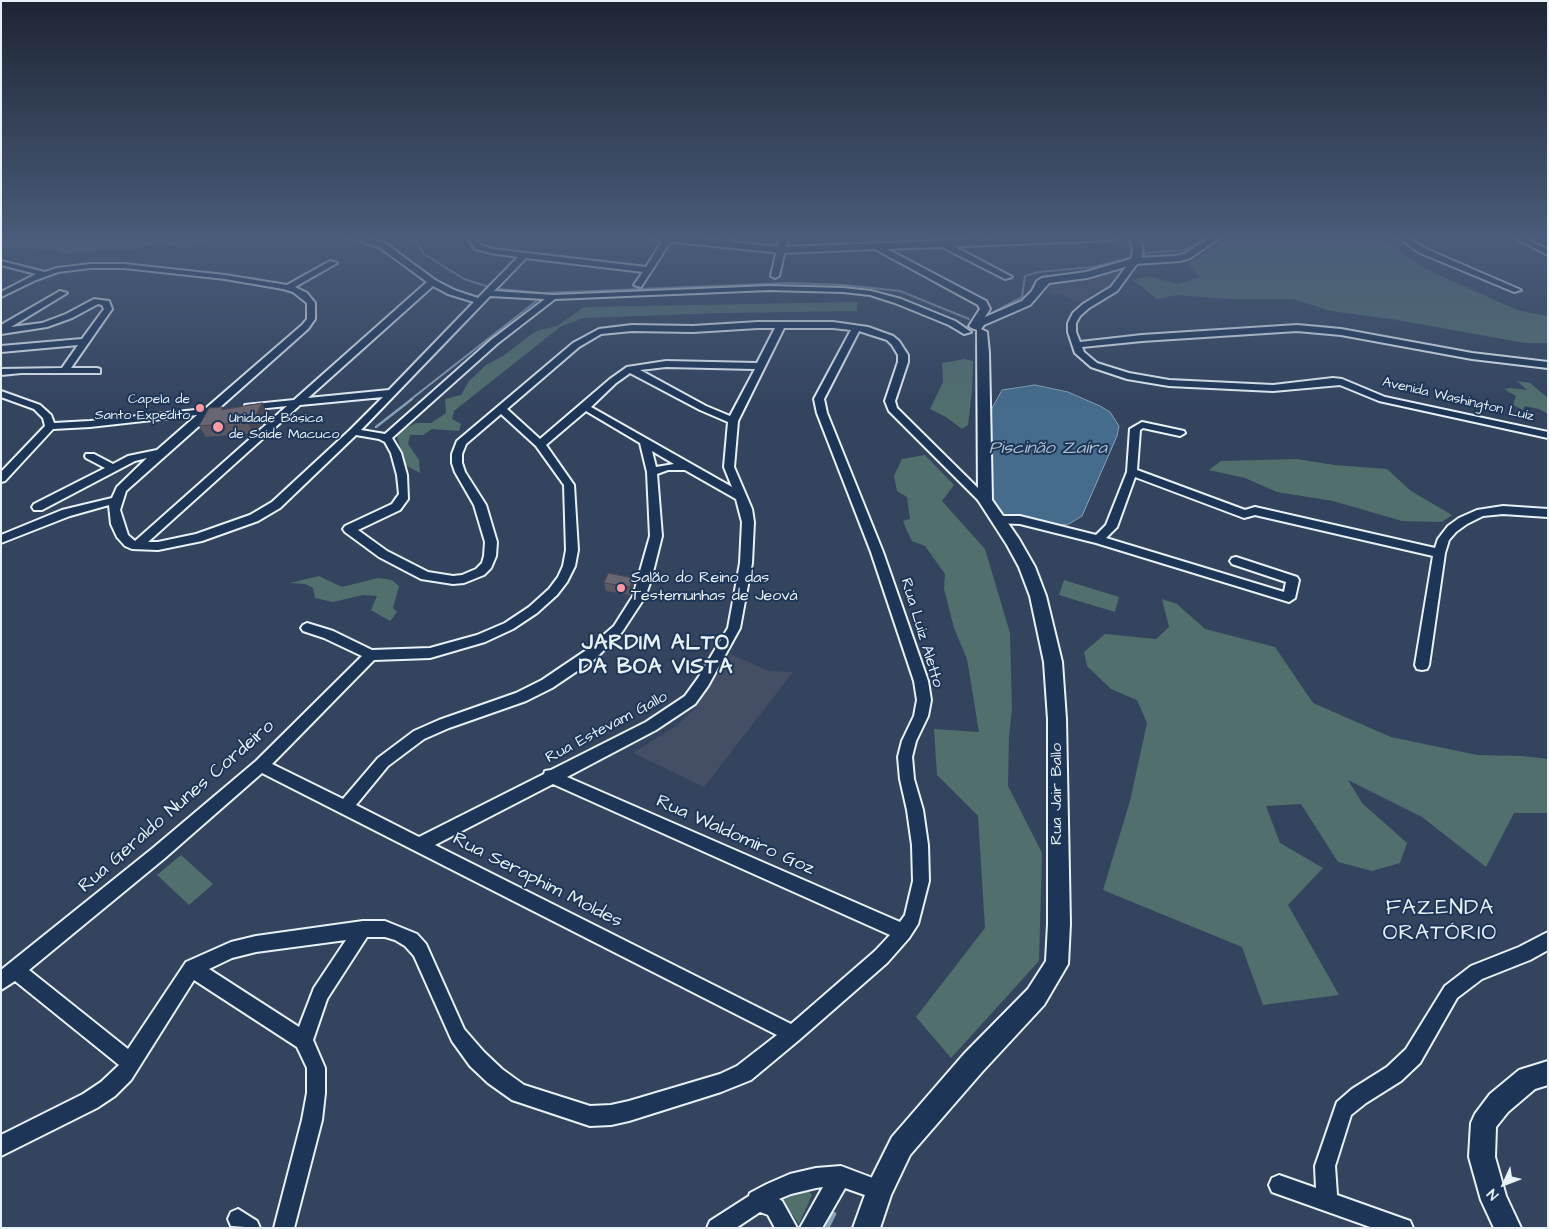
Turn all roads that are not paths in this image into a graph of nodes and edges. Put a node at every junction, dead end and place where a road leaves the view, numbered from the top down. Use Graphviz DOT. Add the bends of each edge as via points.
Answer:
graph roads {
  1 [pos="61,294"];
  2 [pos="302,294"];
  3 [pos="418,294"];
  4 [pos="458,294"];
  5 [pos="486,294"];
  6 [pos="509,294"];
  7 [pos="589,294"];
  8 [pos="876,294"];
  9 [pos="966,294"];
  10 [pos="1035,294"];
  11 [pos="1106,294"];
  12 [pos="552,297"];
  13 [pos="479,301"];
  14 [pos="780,325"];
  15 [pos="857,328"];
  16 [pos="976,328"];
  17 [pos="1,330"];
  18 [pos="83,342"];
  19 [pos="1078,345"];
  20 [pos="1,349"];
  21 [pos="1548,365"];
  22 [pos="760,366"];
  23 [pos="630,369"];
  24 [pos="64,371"];
  25 [pos="97,371"];
  26 [pos="1,372"];
  27 [pos="390,393"];
  28 [pos="1,394"];
  29 [pos="296,402"];
  30 [pos="585,407"];
  31 [pos="242,408"];
  32 [pos="500,408"];
  33 [pos="225,409"];
  34 [pos="210,411"];
  35 [pos="733,421"];
  36 [pos="50,426"];
  37 [pos="354,432"];
  38 [pos="1180,433"];
  39 [pos="1548,435"];
  40 [pos="386,438"];
  41 [pos="644,441"];
  42 [pos="540,444"];
  43 [pos="160,453"];
  44 [pos="90,456"];
  45 [pos="20,458"];
  46 [pos="1,465"];
  47 [pos="687,467"];
  48 [pos="113,468"];
  49 [pos="652,472"];
  50 [pos="1132,472"];
  51 [pos="703,475"];
  52 [pos="1,478"];
  53 [pos="732,478"];
  54 [pos="740,496"];
  55 [pos="116,500"];
  56 [pos="985,500"];
  57 [pos="38,507"];
  58 [pos="1548,513"];
  59 [pos="1000,520"];
  60 [pos="1,539"];
  61 [pos="1098,540"];
  62 [pos="136,546"];
  63 [pos="1438,553"];
  64 [pos="1236,561"];
  65 [pos="307,628"];
  66 [pos="371,655"];
  67 [pos="1422,665"];
  68 [pos="261,765"];
  69 [pos="550,776"];
  70 [pos="345,807"];
  71 [pos="420,845"];
  72 [pos="363,929"];
  73 [pos="903,932"];
  74 [pos="1548,940"];
  75 [pos="192,968"];
  76 [pos="8,975"];
  77 [pos="794,1034"];
  78 [pos="303,1041"];
  79 [pos="130,1062"];
  80 [pos="1548,1073"];
  81 [pos="1,1146"];
  82 [pos="841,1176"];
  83 [pos="1279,1185"];
  84 [pos="879,1190"];
  85 [pos="757,1200"];
  86 [pos="1327,1201"];
  87 [pos="284,1228"];
  88 [pos="717,1228"];
  89 [pos="787,1228"];
  90 [pos="810,1228"];
  91 [pos="866,1228"];
  92 [pos="1403,1228"];
  93 [pos="1508,1228"];
  1 -- 17 [label="street"];
  2 -- 34 [label="street" via="312,308 311,319 305,327"];
  3 -- 29 [label="street"];
  4 -- 13 [label="street"];
  5 -- 13 [label="street"];
  6 -- 12 [label="street"];
  7 -- 12 [label="street"];
  8 -- 16 [label="street" via="952,323"];
  9 -- 16 [label="street" via="982,303 985,309"];
  10 -- 16 [label="main road" via="1026,303"];
  11 -- 19 [label="street" via="1086,306 1072,323"];
  12 -- 40 [label="street" via="487,348"];
  13 -- 27 [label="street"];
  14 -- 15 [label="street"];
  14 -- 22 [label="street, Rua Estevam Gallo"];
  14 -- 32 [label="street" via="608,330 576,345"];
  15 -- 56 [label="street" via="896,343 903,362 891,395 892,409"];
  15 -- 73 [label="street, Rua Luiz Aletto" via="819,399 921,680 924,700 921,716 905,757 920,845 921,881 912,918"];
  16 -- 56 [label="main road" via="983,350"];
  17 -- 18 [label="street" via="50,323 97,301 106,303 108,308"];
  18 -- 20 [label="street"];
  18 -- 24 [label="street"];
  19 -- 21 [label="street" via="1297,328"];
  19 -- 39 [label="street, Avenida Washington Luíz" via="1080,353 1094,365 1145,379 1273,388 1342,382 1382,399"];
  22 -- 23 [label="street" via="666,364"];
  22 -- 35 [label="street, Rua Estevam Gallo"];
  23 -- 30 [label="street"];
  23 -- 35 [label="street"];
  24 -- 25 [label="street"];
  24 -- 26 [label="street"];
  27 -- 29 [label="street"];
  27 -- 37 [label="street"];
  28 -- 36 [label="street" via="37,407 48,417"];
  29 -- 31 [label="street"];
  29 -- 62 [label="street"];
  30 -- 41 [label="street"];
  30 -- 42 [label="street"];
  32 -- 40 [label="street" via="466,436 458,450 460,472 480,505 491,542 487,565 464,579 441,580 425,576 383,554 349,528 387,513 403,499 402,475 396,453"];
  32 -- 42 [label="street"];
  33 -- 34 [label="street"];
  34 -- 36 [label="street"];
  34 -- 43 [label="street"];
  35 -- 53 [label="street, Rua Estevam Gallo" via="729,467"];
  36 -- 45 [label="street"];
  37 -- 40 [label="street"];
  37 -- 62 [label="street" via="316,470 265,512 183,542"];
  38 -- 50 [label="street" via="1142,425 1134,429"];
  41 -- 47 [label="street"];
  41 -- 49 [label="street"];
  42 -- 66 [label="street" via="569,485 572,550 569,566 558,585 533,610 509,626 480,639 430,653"];
  43 -- 48 [label="street" via="139,456"];
  43 -- 55 [label="street" via="126,483"];
  44 -- 48 [label="street"];
  45 -- 46 [label="street"];
  45 -- 52 [label="street"];
  47 -- 49 [label="street" via="667,467"];
  47 -- 51 [label="street"];
  48 -- 57 [label="street"];
  49 -- 70 [label="street" via="656,536 652,558 639,596 618,629 590,655 547,684 419,735 382,762"];
  50 -- 61 [label="street" via="1111,527"];
  50 -- 63 [label="street" via="1244,514 1255,511"];
  51 -- 53 [label="street"];
  51 -- 54 [label="street"];
  53 -- 54 [label="street, Rua Estevam Gallo"];
  54 -- 69 [label="street, Rua Estevam Gallo" via="749,538 734,628 703,682 678,710"];
  55 -- 60 [label="street" via="85,507"];
  55 -- 62 [label="street" via="117,524 123,537"];
  56 -- 59 [label="main road, Rua Jair Ballo"];
  58 -- 63 [label="street" via="1503,510 1481,513 1452,530"];
  59 -- 61 [label="street" via="1020,520"];
  59 -- 84 [label="main road, Rua Jair Ballo" via="1027,567 1038,596 1052,662 1057,719 1057,964 1036,997 901,1146"];
  61 -- 64 [label="street" via="1289,598 1293,580"];
  63 -- 67 [label="street"];
  65 -- 66 [label="street" via="328,634"];
  66 -- 68 [label="street, Rua Geraldo Nunes Cordeiro"];
  68 -- 70 [label="street, Rua Seraphim Moldes"];
  68 -- 76 [label="street, Rua Geraldo Nunes Cordeiro" via="160,853"];
  69 -- 71 [label="street, Rua Estevam Gallo"];
  69 -- 73 [label="street, Rua Waldomiro Goz"];
  70 -- 71 [label="street, Rua Seraphim Moldes"];
  71 -- 77 [label="street, Rua Seraphim Moldes"];
  72 -- 75 [label="street, Rua Luiz Aletto" via="256,944 231,950"];
  72 -- 77 [label="street, Rua Luiz Aletto" via="398,933 420,950 458,1035 495,1076 519,1093 590,1116 629,1111 721,1083 744,1073"];
  72 -- 78 [label="street" via="320,994"];
  73 -- 77 [label="street, Rua Luiz Aletto" via="881,957"];
  74 -- 86 [label="street" via="1524,954 1477,972 1463,982 1451,992 1413,1056 1394,1074 1344,1109 1325,1166"];
  75 -- 78 [label="street"];
  75 -- 79 [label="street"];
  76 -- 79 [label="street"];
  78 -- 87 [label="street" via="316,1068 316,1093"];
  79 -- 81 [label="street" via="108,1089 90,1101"];
  80 -- 93 [label="main road" via="1528,1079 1499,1103 1484,1124 1482,1157 1494,1200"];
  82 -- 84 [label="street"];
  82 -- 85 [label="street" via="790,1184"];
  82 -- 90 [label="street"];
  83 -- 86 [label="street"];
  84 -- 91 [label="main road, Rua Jair Ballo"];
  85 -- 88 [label="street"];
  85 -- 89 [label="street" via="775,1208"];
  86 -- 92 [label="street"];
}
